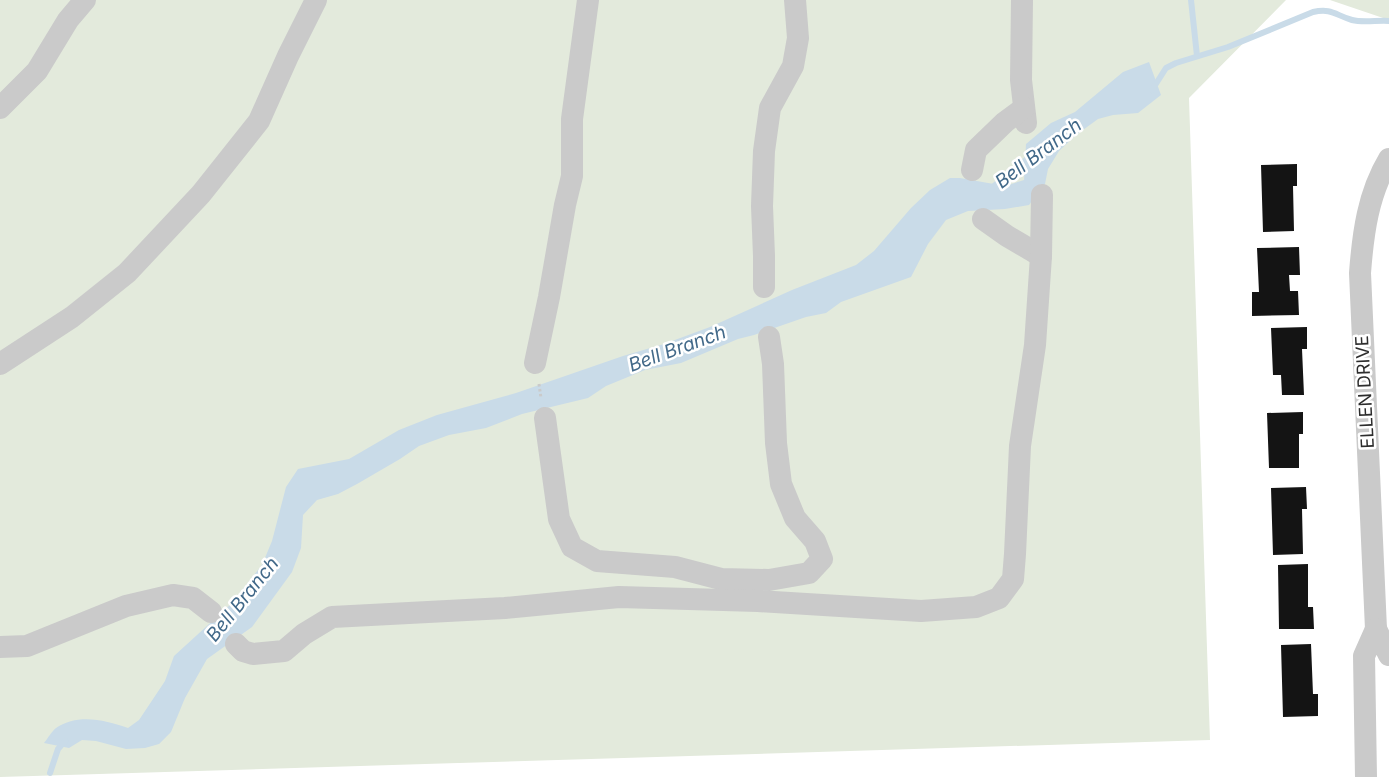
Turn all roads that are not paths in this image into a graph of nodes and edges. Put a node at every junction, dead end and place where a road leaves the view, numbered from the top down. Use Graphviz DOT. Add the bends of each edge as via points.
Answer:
graph roads {
  1 [pos="85,0"];
  2 [pos="316,0"];
  3 [pos="588,0"];
  4 [pos="795,0"];
  5 [pos="1022,0"];
  6 [pos="0,108"];
  7 [pos="1389,159"];
  8 [pos="972,170"];
  9 [pos="1042,195"];
  10 [pos="983,219"];
  11 [pos="1041,256"];
  12 [pos="764,287"];
  13 [pos="769,337"];
  14 [pos="0,364"];
  15 [pos="535,364"];
  16 [pos="545,418"];
  17 [pos="211,612"];
  18 [pos="1376,629"];
  19 [pos="236,644"];
  20 [pos="0,647"];
  21 [pos="1389,655"];
  22 [pos="1366,777"];
  1 -- 6 [label="street" via="68,20 37,70"];
  2 -- 14 [label="street" via="259,121 202,194 127,273 72,317"];
  3 -- 15 [label="street" via="572,119 572,176"];
  4 -- 12 [label="street" via="798,38 793,66 770,108 764,151"];
  5 -- 8 [label="street" via="1021,80 1025,115 1005,122 976,150"];
  7 -- 18 [label="street, ELLEN DRIVE" via="1370,204 1363,234 1360,273"];
  9 -- 11 [label="street"];
  10 -- 11 [label="street"];
  11 -- 19 [label="street" via="1035,346 1020,446 1014,571 1013,579 999,598 976,607 921,611 619,597 505,608 332,617 284,651 253,654"];
  13 -- 16 [label="street" via="781,484 795,518 815,541 822,559 809,574 769,580 721,579 675,567 597,561 572,547 559,519"];
  17 -- 20 [label="street" via="193,598 173,595 126,606 27,646"];
  18 -- 21 [label="street, ELLEN DRIVE"];
  18 -- 22 [label="street, ELLEN DRIVE" via="1364,656"];
}
